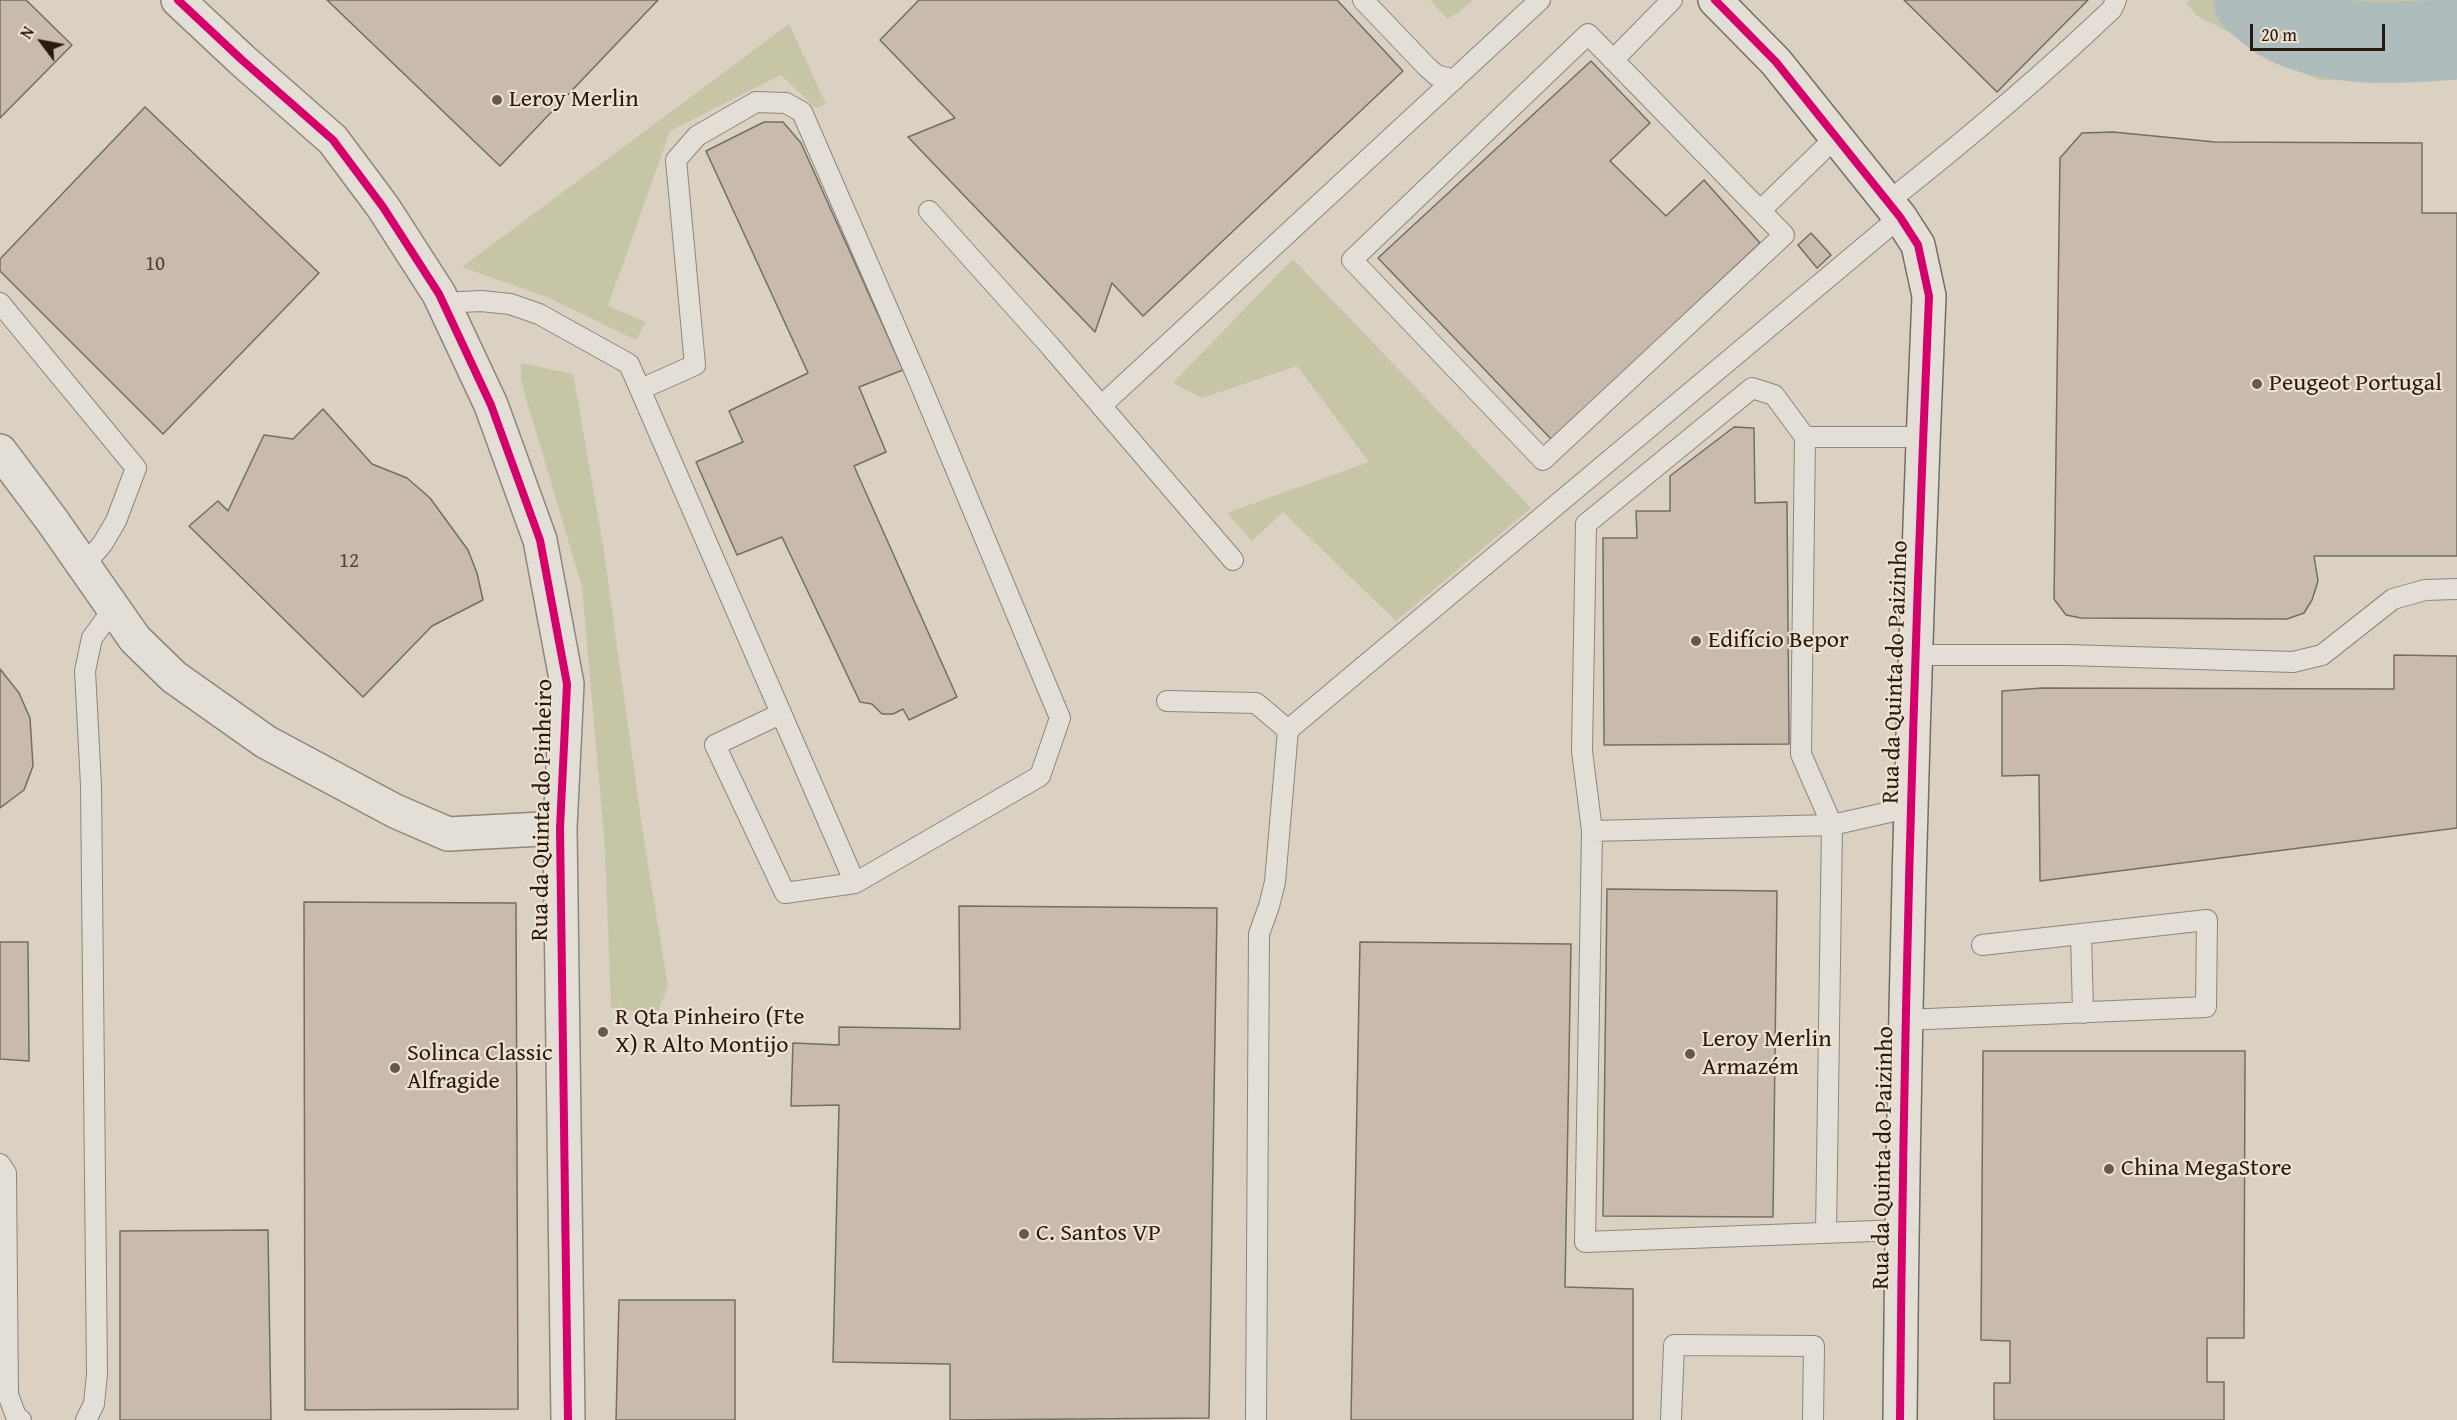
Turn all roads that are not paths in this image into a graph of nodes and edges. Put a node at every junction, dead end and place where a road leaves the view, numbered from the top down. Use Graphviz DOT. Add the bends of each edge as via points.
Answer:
graph roads {
  1 [pos="178,0"];
  2 [pos="1363,0"];
  3 [pos="1540,0"];
  4 [pos="1672,0"];
  5 [pos="1715,0"];
  6 [pos="2116,0"];
  7 [pos="1614,60"];
  8 [pos="1454,80"];
  9 [pos="1837,136"];
  10 [pos="1895,209"];
  11 [pos="1761,210"];
  12 [pos="929,211"];
  13 [pos="0,303"];
  14 [pos="443,303"];
  15 [pos="641,389"];
  16 [pos="1101,406"];
  17 [pos="1923,437"];
  18 [pos="1805,438"];
  19 [pos="0,451"];
  20 [pos="1233,561"];
  21 [pos="84,566"];
  22 [pos="2457,589"];
  23 [pos="114,608"];
  24 [pos="1915,655"];
  25 [pos="1167,701"];
  26 [pos="780,714"];
  27 [pos="1288,730"];
  28 [pos="1912,807"];
  29 [pos="1832,825"];
  30 [pos="560,828"];
  31 [pos="1592,831"];
  32 [pos="855,883"];
  33 [pos="2081,934"];
  34 [pos="1982,945"];
  35 [pos="2083,1013"];
  36 [pos="1905,1020"];
  37 [pos="0,1164"];
  38 [pos="1901,1230"];
  39 [pos="1826,1233"];
  40 [pos="21,1420"];
  41 [pos="86,1420"];
  42 [pos="568,1420"];
  43 [pos="1256,1420"];
  44 [pos="1671,1420"];
  45 [pos="1814,1420"];
  46 [pos="1900,1420"];
  1 -- 14 [label="street, Rua da Quinta do Pinheiro" via="333,140 383,207"];
  2 -- 8 [label="lane" via="1436,75"];
  3 -- 8 [label="lane"];
  4 -- 7 [label="lane"];
  5 -- 9 [label="street, Rua da Quinta do Paizinho" via="1776,62"];
  6 -- 10 [label="lane" via="2112,9 2057,62"];
  7 -- 11 [label="lane"];
  7 -- 11 [label="lane" via="1588,34 1352,260 1543,460 1784,235"];
  8 -- 16 [label="lane"];
  9 -- 10 [label="street, Rua da Quinta do Paizinho"];
  9 -- 11 [label="lane"];
  10 -- 17 [label="street, Rua da Quinta do Paizinho" via="1918,245 1929,296"];
  10 -- 27 [label="lane"];
  12 -- 16 [label="lane"];
  13 -- 21 [label="lane" via="136,468 116,521"];
  14 -- 15 [label="lane" via="481,300 539,314 629,364"];
  14 -- 30 [label="street, Rua da Quinta do Pinheiro" via="491,405 540,540 567,684"];
  15 -- 26 [label="lane"];
  15 -- 32 [label="lane" via="694,365 676,160 697,136 756,102 786,103 802,112 807,123 1060,718 1040,776"];
  16 -- 20 [label="lane"];
  17 -- 18 [label="lane"];
  17 -- 24 [label="street, Rua da Quinta do Paizinho"];
  18 -- 29 [label="lane" via="1801,754"];
  18 -- 31 [label="lane" via="1774,395 1752,388 1586,524 1582,751"];
  19 -- 21 [label="street"];
  21 -- 23 [label="street"];
  22 -- 24 [label="lane" via="2425,590 2393,599 2322,655 2293,662"];
  23 -- 30 [label="street" via="135,639 174,677 266,742 394,811 448,834"];
  23 -- 41 [label="lane" via="92,638 86,670 91,785 97,1374 94,1404"];
  24 -- 28 [label="street, Rua da Quinta do Paizinho"];
  25 -- 27 [label="lane" via="1256,703"];
  26 -- 32 [label="lane"];
  26 -- 32 [label="lane" via="715,745 785,892"];
  27 -- 43 [label="lane" via="1275,882 1259,934"];
  28 -- 29 [label="lane"];
  28 -- 36 [label="street, Rua da Quinta do Paizinho"];
  29 -- 31 [label="lane"];
  29 -- 39 [label="lane"];
  30 -- 42 [label="street, Rua da Quinta do Pinheiro"];
  31 -- 39 [label="lane" via="1585,1242"];
  33 -- 34 [label="lane"];
  33 -- 35 [label="lane"];
  33 -- 35 [label="lane" via="2207,920 2205,1007"];
  35 -- 36 [label="lane"];
  36 -- 38 [label="street, Rua da Quinta do Paizinho"];
  37 -- 40 [label="lane" via="6,1173 8,1395"];
  38 -- 39 [label="lane"];
  38 -- 46 [label="street, Rua da Quinta do Paizinho"];
  44 -- 45 [label="lane" via="1674,1345 1686,1345 1814,1346"];
}
